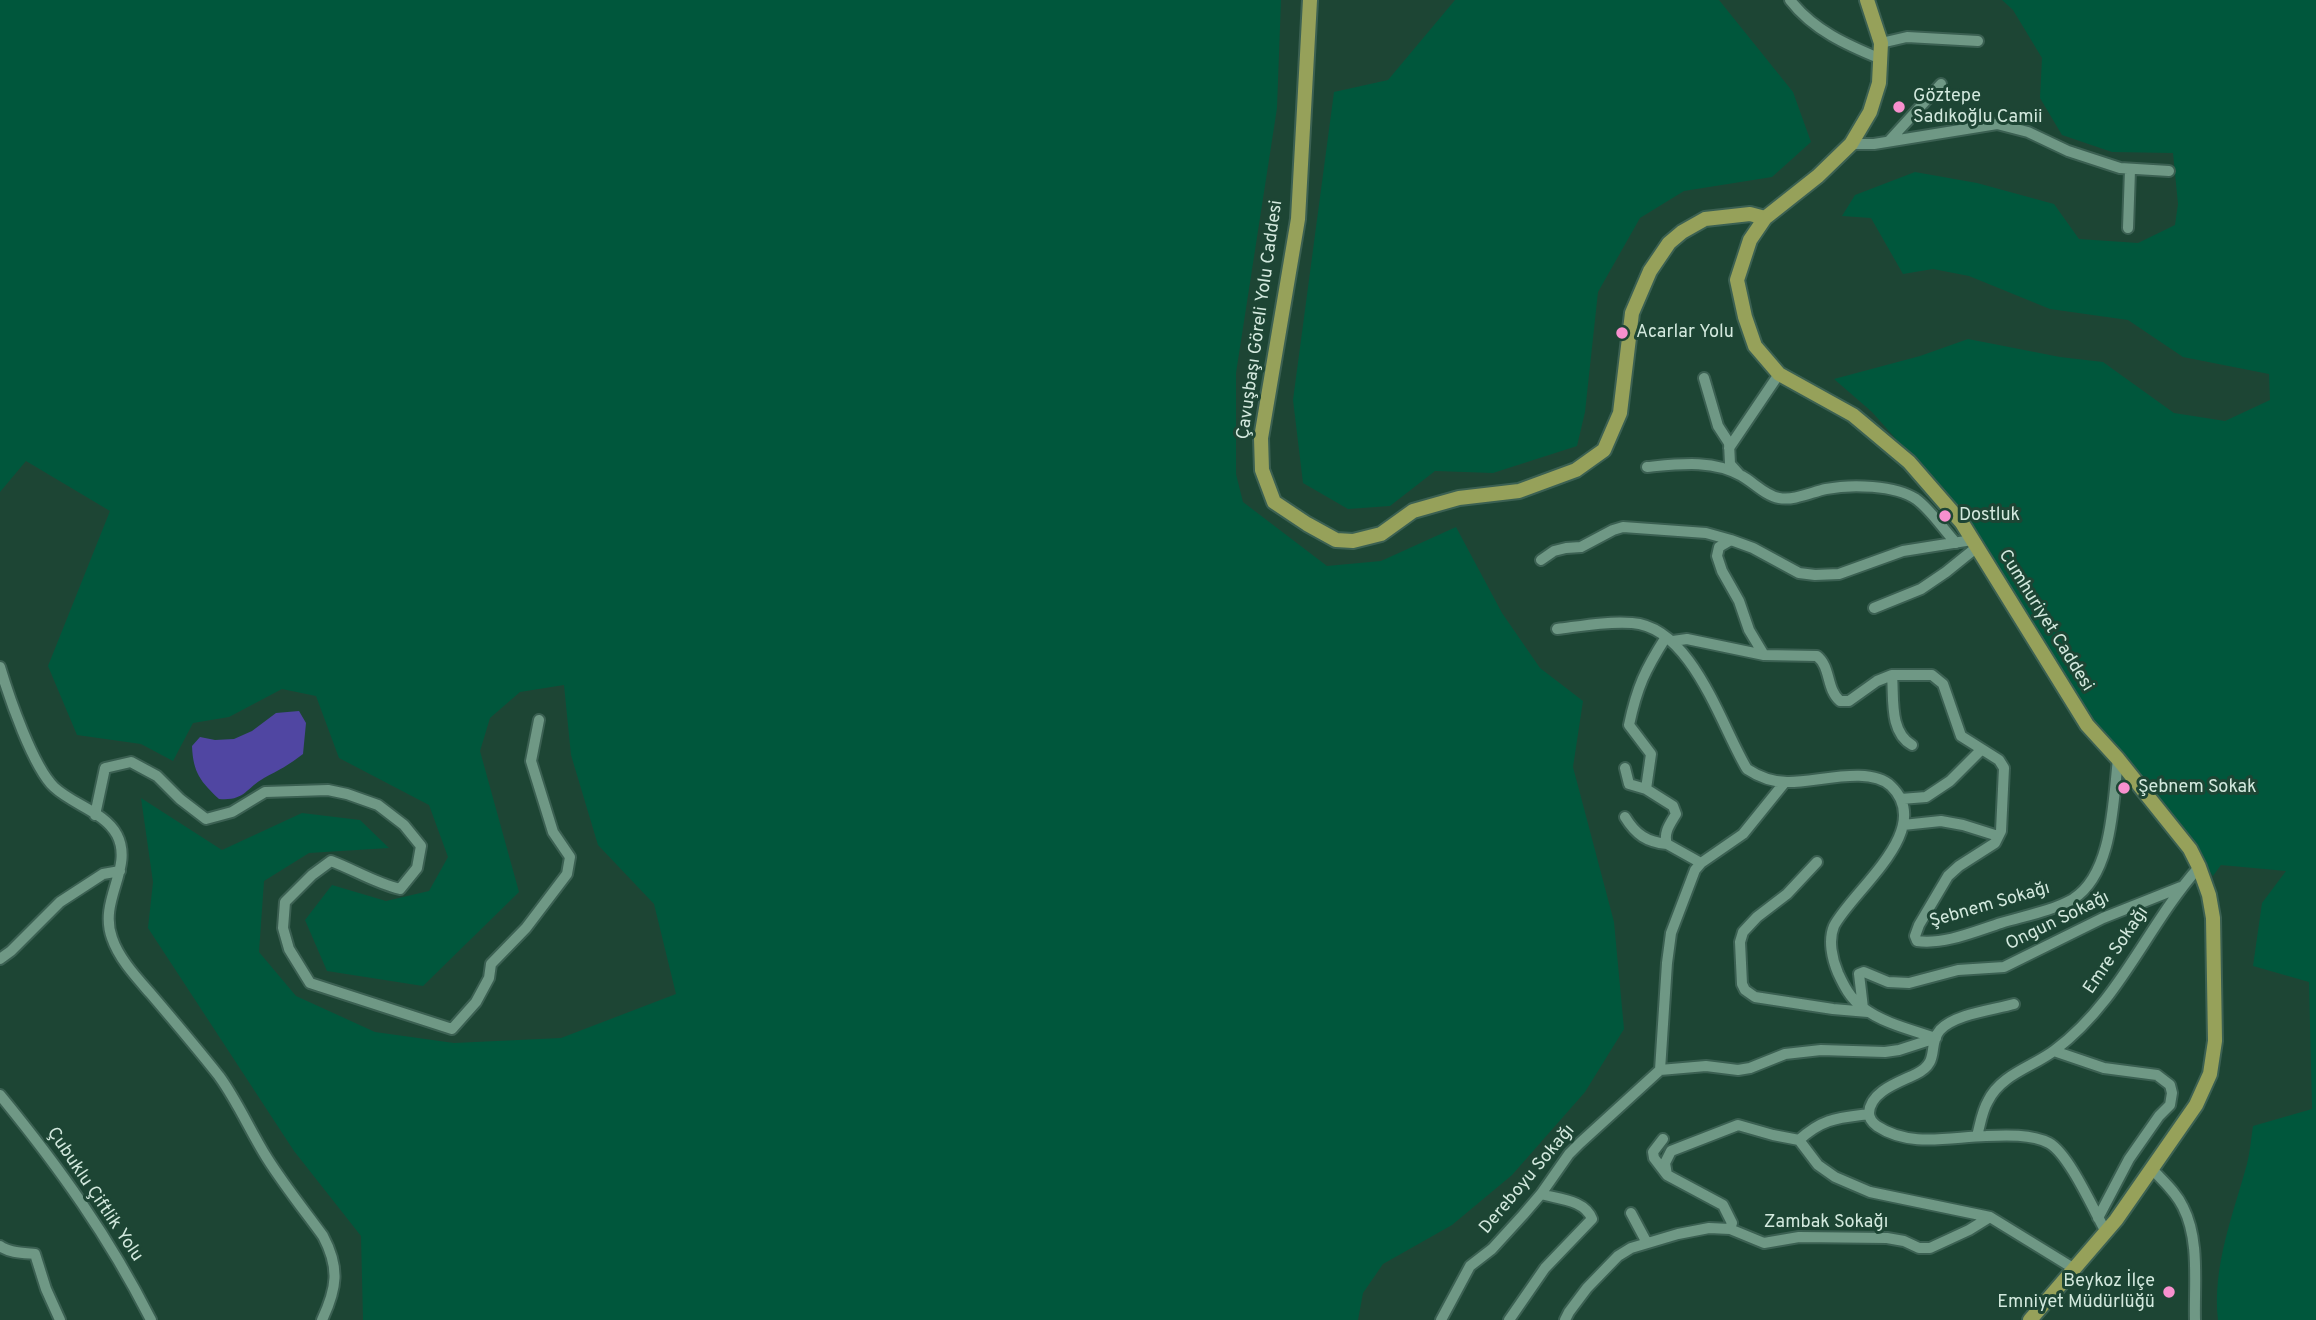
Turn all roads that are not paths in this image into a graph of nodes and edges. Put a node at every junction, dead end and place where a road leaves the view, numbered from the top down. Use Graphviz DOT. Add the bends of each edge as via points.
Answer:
graph roads {
  1 [pos="1310,0"];
  2 [pos="1790,0"];
  3 [pos="1867,0"];
  4 [pos="1978,41"];
  5 [pos="1881,43"];
  6 [pos="1881,60"];
  7 [pos="1941,85"];
  8 [pos="1889,141"];
  9 [pos="1851,144"];
  10 [pos="2130,170"];
  11 [pos="2169,171"];
  12 [pos="1765,218"];
  13 [pos="2128,228"];
  14 [pos="1779,374"];
  15 [pos="1704,378"];
  16 [pos="1729,448"];
  17 [pos="1647,467"];
  18 [pos="1739,474"];
  19 [pos="1731,540"];
  20 [pos="1956,543"];
  21 [pos="1975,544"];
  22 [pos="1541,560"];
  23 [pos="1874,608"];
  24 [pos="1557,629"];
  25 [pos="1669,639"];
  26 [pos="1764,655"];
  27 [pos="0,667"];
  28 [pos="1892,675"];
  29 [pos="539,720"];
  30 [pos="1912,745"];
  31 [pos="1981,750"];
  32 [pos="2118,759"];
  33 [pos="1625,768"];
  34 [pos="1785,782"];
  35 [pos="1646,789"];
  36 [pos="1901,799"];
  37 [pos="95,815"];
  38 [pos="1625,817"];
  39 [pos="1903,825"];
  40 [pos="1998,836"];
  41 [pos="1667,844"];
  42 [pos="1817,862"];
  43 [pos="1701,863"];
  44 [pos="2199,867"];
  45 [pos="120,871"];
  46 [pos="2181,887"];
  47 [pos="0,958"];
  48 [pos="2014,1004"];
  49 [pos="1867,1010"];
  50 [pos="1936,1038"];
  51 [pos="2054,1051"];
  52 [pos="1660,1070"];
  53 [pos="0,1095"];
  54 [pos="1869,1114"];
  55 [pos="1977,1136"];
  56 [pos="1664,1139"];
  57 [pos="1799,1140"];
  58 [pos="2152,1169"];
  59 [pos="1667,1175"];
  60 [pos="1541,1194"];
  61 [pos="1631,1213"];
  62 [pos="1990,1217"];
  63 [pos="2098,1218"];
  64 [pos="1730,1229"];
  65 [pos="2106,1232"];
  66 [pos="1647,1243"];
  67 [pos="0,1246"];
  68 [pos="2073,1268"];
  69 [pos="60,1320"];
  70 [pos="151,1320"];
  71 [pos="322,1320"];
  72 [pos="1441,1320"];
  73 [pos="1509,1320"];
  74 [pos="1565,1320"];
  75 [pos="2030,1320"];
  76 [pos="2195,1320"];
  1 -- 12 [label="main road, Çavuşbaşı Göreli Yolu Caddesi" via="1298,219 1261,438 1262,470 1274,502 1336,540 1381,534 1413,511 1459,498 1519,491 1576,470 1604,450 1620,413 1632,313 1663,252 1682,232 1705,219 1750,214"];
  2 -- 6 [label="street" via="1799,13 1838,41"];
  3 -- 5 [label="main road, Cumhuriyet Caddesi"];
  4 -- 5 [label="street" via="1907,37"];
  5 -- 6 [label="main road, Cumhuriyet Caddesi"];
  6 -- 9 [label="main road, Cumhuriyet Caddesi" via="1870,111"];
  7 -- 8 [label="street"];
  8 -- 9 [label="street"];
  8 -- 10 [label="street" via="1997,124"];
  9 -- 12 [label="main road, Cumhuriyet Caddesi"];
  10 -- 11 [label="street"];
  10 -- 13 [label="street"];
  12 -- 14 [label="main road, Cumhuriyet Caddesi" via="1750,240 1737,281 1755,346"];
  14 -- 16 [label="street"];
  14 -- 21 [label="main road, Cumhuriyet Caddesi" via="1853,415 1909,462"];
  15 -- 16 [label="street"];
  16 -- 18 [label="street" via="1730,464"];
  17 -- 18 [label="street" via="1711,465"];
  18 -- 20 [label="street" via="1777,498 1851,485 1913,497"];
  19 -- 20 [label="street" via="1815,575 1839,574 1903,551"];
  19 -- 22 [label="street" via="1706,533 1623,527"];
  19 -- 26 [label="street" via="1719,547 1717,556"];
  20 -- 21 [label="street"];
  21 -- 23 [label="street" via="1947,572 1921,589"];
  21 -- 32 [label="main road, Cumhuriyet Caddesi" via="2087,725"];
  24 -- 25 [label="street" via="1635,622"];
  25 -- 26 [label="street"];
  25 -- 34 [label="street" via="1700,677 1747,769"];
  25 -- 35 [label="street" via="1645,670 1629,725 1651,754"];
  26 -- 28 [label="street" via="1816,656 1824,661 1833,695 1840,701 1849,701"];
  27 -- 37 [label="street" via="42,773 64,796"];
  28 -- 30 [label="street" via="1894,719 1904,740"];
  28 -- 31 [label="street" via="1932,675 1943,684 1961,736"];
  29 -- 37 [label="street" via="531,761 553,832 569,858 566,874 526,928 491,964 476,1002 452,1028 310,983 289,948 283,928 285,902 331,861 400,889 416,867 421,846 378,805 328,790 265,792 232,812 206,819 157,776 131,762 105,768"];
  31 -- 36 [label="street" via="1926,797"];
  31 -- 40 [label="street" via="2004,768"];
  32 -- 40 [label="street, Şebnem Sokağı" via="2106,849 2084,891 2071,900 1983,929 1930,943 1917,941 1919,925 1948,876 1995,843"];
  32 -- 44 [label="main road, Cumhuriyet Caddesi" via="2190,849"];
  33 -- 35 [label="street" via="1629,784"];
  34 -- 36 [label="street" via="1872,777 1890,785"];
  34 -- 43 [label="street" via="1743,834"];
  35 -- 41 [label="street" via="1675,810 1666,832"];
  36 -- 39 [label="street"];
  37 -- 45 [label="street" via="116,834 122,853"];
  38 -- 41 [label="street" via="1642,837"];
  39 -- 40 [label="street" via="1941,821"];
  39 -- 49 [label="street" via="1878,871 1833,928 1830,942 1846,992"];
  41 -- 43 [label="street"];
  42 -- 49 [label="street" via="1743,932 1742,984 1755,997"];
  43 -- 52 [label="street" via="1671,933"];
  44 -- 46 [label="street, Emre Sokağı"];
  44 -- 58 [label="main road, Cumhuriyet Caddesi" via="2213,918 2215,1041 2210,1074 2196,1105"];
  45 -- 47 [label="street" via="103,874 60,902"];
  45 -- 71 [label="street" via="108,915 117,949 220,1078 267,1158 330,1248 335,1286"];
  46 -- 49 [label="street, Ongun Sokağı" via="2103,918 2004,967 1958,970 1909,983 1888,982 1864,972 1859,974"];
  46 -- 51 [label="street, Emre Sokağı" via="2123,979 2097,1012"];
  48 -- 50 [label="street" via="1951,1021"];
  49 -- 50 [label="street"];
  50 -- 52 [label="street" via="1885,1052 1821,1049 1785,1054 1738,1070 1706,1066"];
  50 -- 54 [label="street" via="1929,1065 1875,1098"];
  51 -- 55 [label="street, Emre Sokağı" via="2000,1083 1988,1100"];
  51 -- 63 [label="street" via="2104,1068 2157,1075 2170,1084 2170,1105 2129,1159"];
  52 -- 60 [label="street, Dereboyu Sokağı" via="1569,1154"];
  53 -- 70 [label="street, Çubuklu Çiftlik Yolu" via="85,1206 125,1268"];
  54 -- 55 [label="street" via="1872,1123 1887,1133 1906,1138"];
  54 -- 57 [label="street" via="1822,1122"];
  55 -- 63 [label="street" via="2028,1137 2049,1143 2063,1155"];
  56 -- 59 [label="street" via="1653,1152"];
  57 -- 59 [label="street" via="1738,1125 1721,1129 1671,1151 1665,1163"];
  57 -- 62 [label="street" via="1818,1165 1870,1192"];
  58 -- 65 [label="main road, Cumhuriyet Caddesi"];
  58 -- 76 [label="street" via="2176,1196 2189,1221"];
  59 -- 64 [label="street" via="1723,1205 1732,1223"];
  60 -- 72 [label="street, Dereboyu Sokağı" via="1492,1249 1470,1266"];
  60 -- 73 [label="street" via="1581,1205 1592,1219 1545,1268"];
  61 -- 66 [label="street"];
  62 -- 64 [label="street, Zambak Sokağı" via="1930,1248 1887,1238 1799,1237 1764,1243"];
  62 -- 68 [label="street"];
  63 -- 65 [label="street"];
  64 -- 66 [label="street, Zambak Sokağı" via="1709,1228"];
  65 -- 68 [label="main road, Cumhuriyet Caddesi"];
  66 -- 74 [label="street, Zambak Sokağı" via="1613,1261"];
  67 -- 69 [label="street" via="35,1254"];
  68 -- 75 [label="main road, Cumhuriyet Caddesi"];
}
